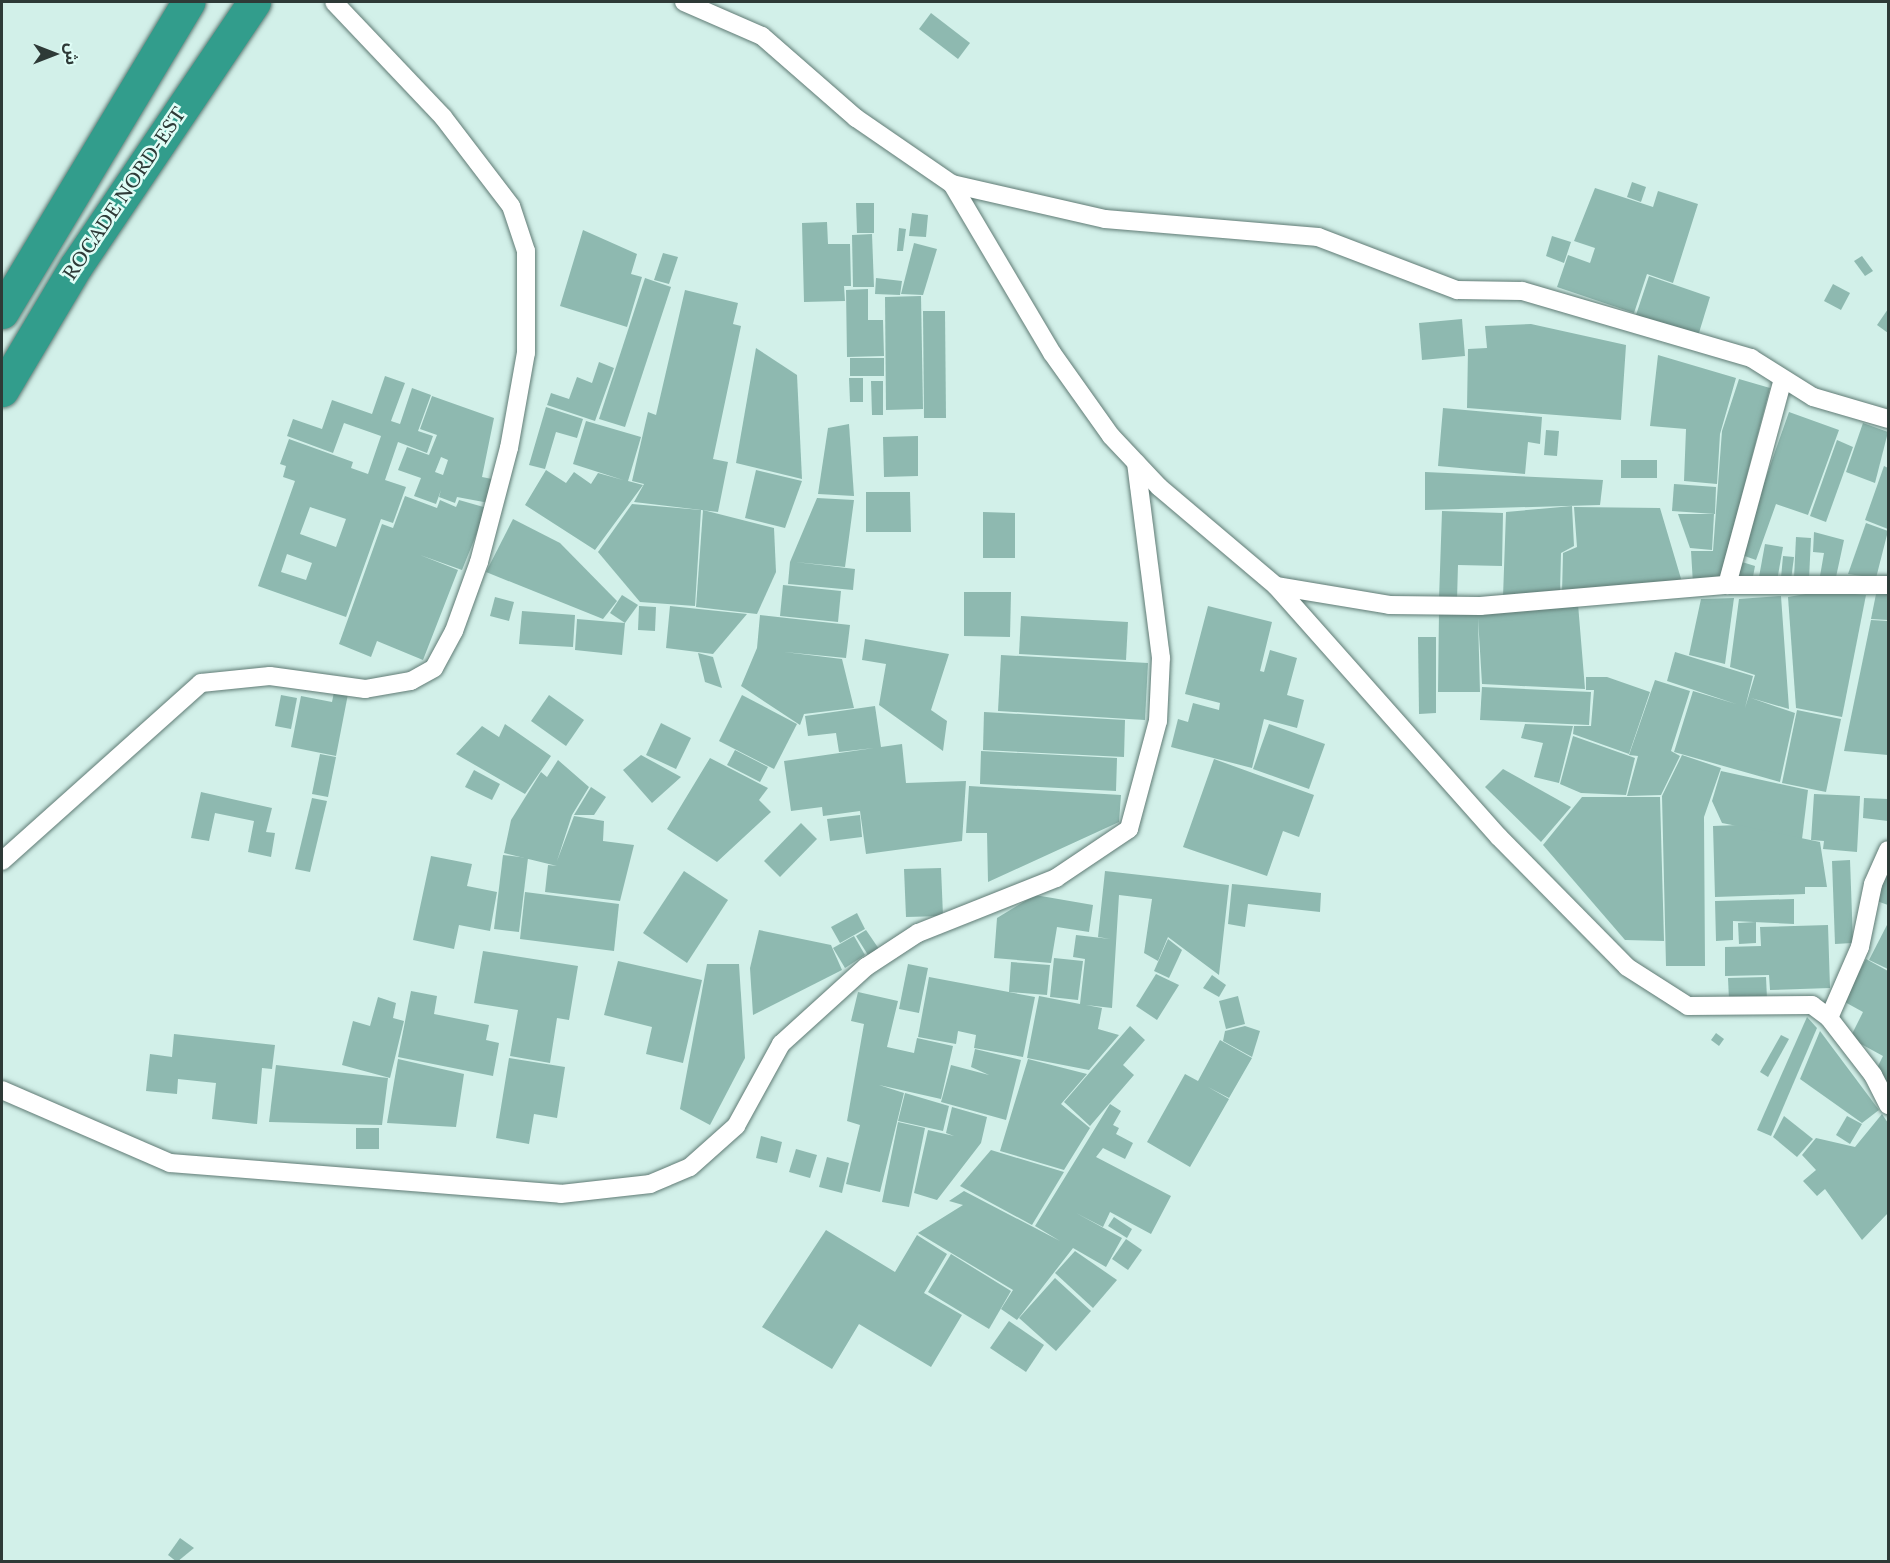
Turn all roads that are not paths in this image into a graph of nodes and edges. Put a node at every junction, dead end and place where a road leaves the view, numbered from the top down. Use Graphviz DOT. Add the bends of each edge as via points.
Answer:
graph roads {
  1 [pos="188,2"];
  2 [pos="254,2"];
  3 [pos="334,2"];
  4 [pos="684,2"];
  5 [pos="952,184"];
  6 [pos="2,312"];
  7 [pos="1782,382"];
  8 [pos="2,390"];
  9 [pos="1888,419"];
  10 [pos="1136,463"];
  11 [pos="1727,585"];
  12 [pos="1888,585"];
  13 [pos="1276,586"];
  14 [pos="1888,850"];
  15 [pos="2,861"];
  16 [pos="1829,1018"];
  17 [pos="2,1090"];
  18 [pos="1888,1105"];
  1 -- 6 [label="highway"];
  2 -- 8 [label="highway, ROCADE NORD-EST" via="76,266"];
  3 -- 15 [label="lane" via="443,117 511,206 526,251 526,353 509,448 479,562 454,631 434,668 411,681 365,689 270,676 201,683"];
  4 -- 5 [label="lane" via="762,36 856,118"];
  5 -- 7 [label="lane" via="1105,219 1318,237 1458,290 1522,291 1751,358"];
  5 -- 10 [label="lane" via="1052,353"];
  7 -- 9 [label="lane" via="1828,403"];
  7 -- 11 [label="lane"];
  10 -- 13 [label="lane"];
  10 -- 17 [label="lane" via="1161,658 1158,721 1129,829 1056,878 918,933 866,967 781,1044 736,1126 690,1167 650,1184 561,1194 170,1163"];
  11 -- 12 [label="lane"];
  11 -- 13 [label="lane" via="1480,606 1389,605"];
  13 -- 16 [label="lane" via="1499,837 1627,967 1688,1006 1812,1005"];
  14 -- 16 [label="lane" via="1873,884 1860,947"];
  16 -- 18 [label="lane"];
}
